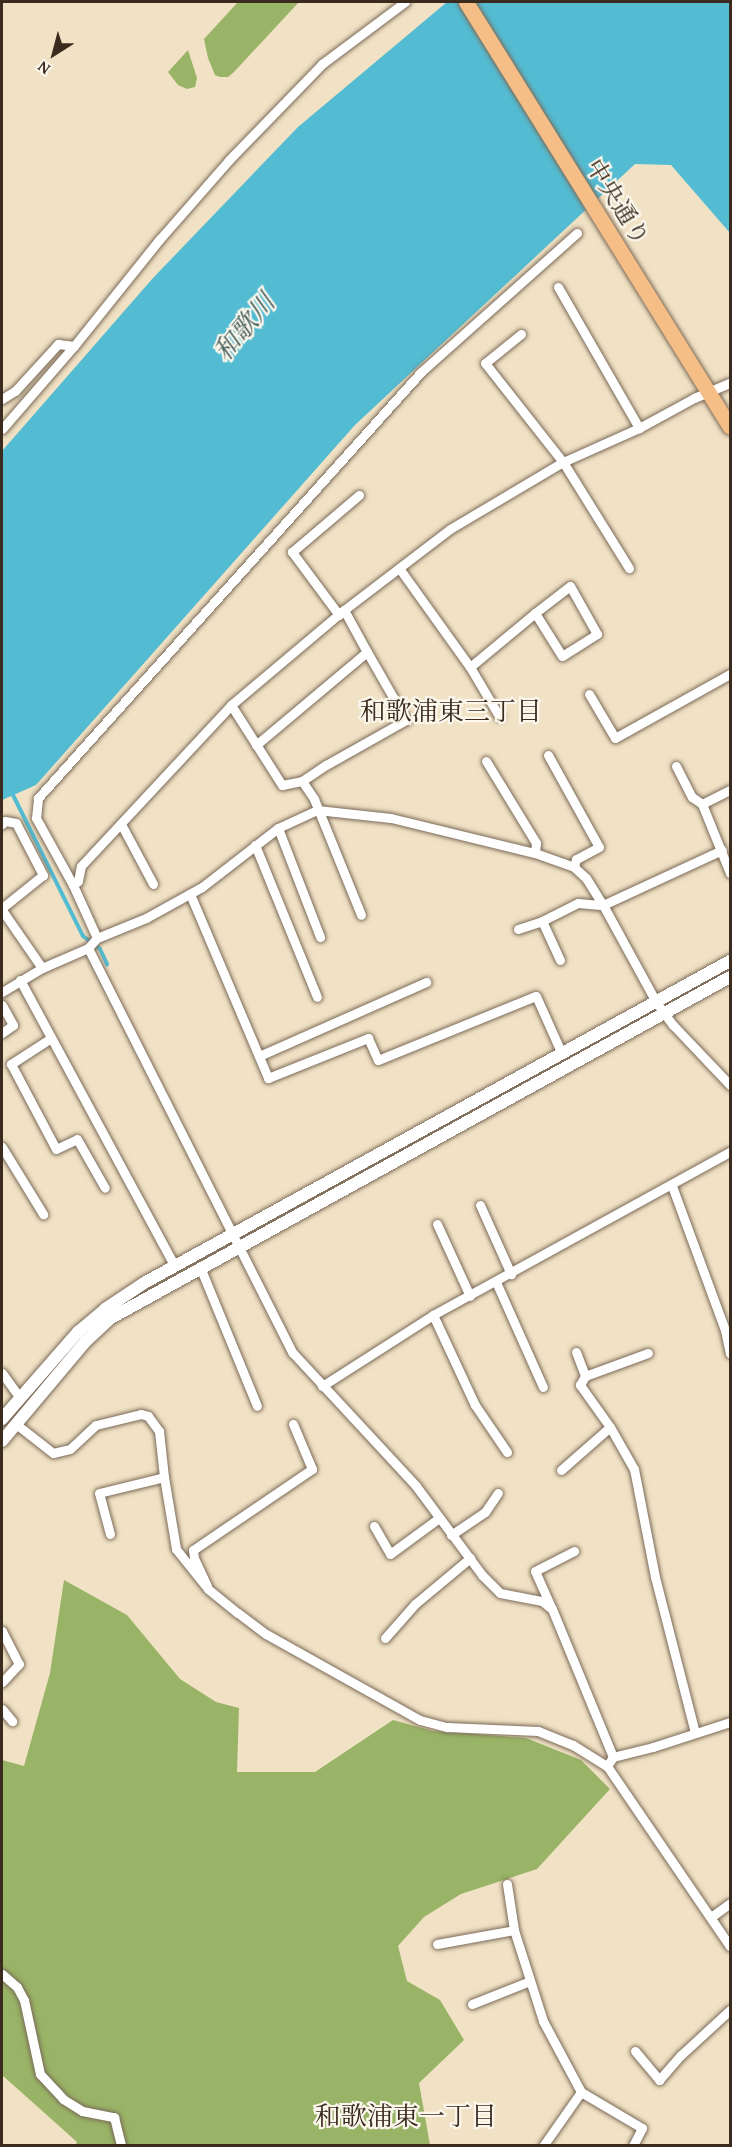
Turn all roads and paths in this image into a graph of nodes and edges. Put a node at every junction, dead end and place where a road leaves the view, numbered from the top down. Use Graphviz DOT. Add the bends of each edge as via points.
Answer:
graph roads {
  1 [pos="405,2"];
  2 [pos="466,2"];
  3 [pos="577,233"];
  4 [pos="558,287"];
  5 [pos="521,334"];
  6 [pos="74,346"];
  7 [pos="730,384"];
  8 [pos="709,393"];
  9 [pos="2,399"];
  10 [pos="730,427"];
  11 [pos="639,428"];
  12 [pos="2,429"];
  13 [pos="563,462"];
  14 [pos="359,495"];
  15 [pos="399,568"];
  16 [pos="629,568"];
  17 [pos="341,613"];
  18 [pos="535,613"];
  19 [pos="368,652"];
  20 [pos="470,667"];
  21 [pos="730,674"];
  22 [pos="589,694"];
  23 [pos="231,705"];
  24 [pos="499,716"];
  25 [pos="256,745"];
  26 [pos="548,756"];
  27 [pos="486,761"];
  28 [pos="676,766"];
  29 [pos="302,782"];
  30 [pos="730,790"];
  31 [pos="702,804"];
  32 [pos="317,810"];
  33 [pos="2,824"];
  34 [pos="121,824"];
  35 [pos="279,828"];
  36 [pos="255,845"];
  37 [pos="722,850"];
  38 [pos="535,853"];
  39 [pos="574,867"];
  40 [pos="730,873"];
  41 [pos="153,884"];
  42 [pos="73,885"];
  43 [pos="190,894"];
  44 [pos="603,905"];
  45 [pos="2,909"];
  46 [pos="361,915"];
  47 [pos="542,921"];
  48 [pos="518,929"];
  49 [pos="320,937"];
  50 [pos="97,938"];
  51 [pos="88,948"];
  52 [pos="560,960"];
  53 [pos="730,961"];
  54 [pos="42,968"];
  55 [pos="730,977"];
  56 [pos="20,980"];
  57 [pos="426,982"];
  58 [pos="2,992"];
  59 [pos="317,997"];
  60 [pos="657,1002"];
  61 [pos="2,1005"];
  62 [pos="664,1012"];
  63 [pos="2,1033"];
  64 [pos="51,1038"];
  65 [pos="562,1054"];
  66 [pos="259,1056"];
  67 [pos="730,1085"];
  68 [pos="2,1147"];
  69 [pos="730,1152"];
  70 [pos="672,1186"];
  71 [pos="105,1188"];
  72 [pos="480,1205"];
  73 [pos="43,1214"];
  74 [pos="437,1224"];
  75 [pos="234,1241"];
  76 [pos="174,1265"];
  77 [pos="200,1267"];
  78 [pos="511,1274"];
  79 [pos="496,1282"];
  80 [pos="470,1296"];
  81 [pos="433,1316"];
  82 [pos="576,1352"];
  83 [pos="648,1353"];
  84 [pos="730,1353"];
  85 [pos="2,1372"];
  86 [pos="585,1376"];
  87 [pos="322,1386"];
  88 [pos="543,1387"];
  89 [pos="20,1398"];
  90 [pos="257,1406"];
  91 [pos="2,1419"];
  92 [pos="16,1424"];
  93 [pos="293,1424"];
  94 [pos="610,1427"];
  95 [pos="2,1441"];
  96 [pos="507,1452"];
  97 [pos="561,1470"];
  98 [pos="164,1477"];
  99 [pos="498,1493"];
  100 [pos="439,1518"];
  101 [pos="374,1526"];
  102 [pos="110,1534"];
  103 [pos="451,1535"];
  104 [pos="574,1551"];
  105 [pos="470,1558"];
  106 [pos="208,1589"];
  107 [pos="552,1609"];
  108 [pos="2,1631"];
  109 [pos="385,1638"];
  110 [pos="2,1682"];
  111 [pos="2,1709"];
  112 [pos="12,1721"];
  113 [pos="730,1722"];
  114 [pos="695,1733"];
  115 [pos="613,1757"];
  116 [pos="607,1766"];
  117 [pos="507,1884"];
  118 [pos="730,1903"];
  119 [pos="711,1917"];
  120 [pos="514,1930"];
  121 [pos="437,1944"];
  122 [pos="730,1946"];
  123 [pos="2,1974"];
  124 [pos="530,1981"];
  125 [pos="472,2004"];
  126 [pos="730,2010"];
  127 [pos="635,2051"];
  128 [pos="581,2092"];
  129 [pos="121,2145"];
  130 [pos="543,2145"];
  131 [pos="633,2145"];
  1 -- 6 [label="street" via="322,64 229,160"];
  2 -- 8 [label="highway, 中央通り"];
  3 -- 42 [label="street" via="421,372 38,798 36,818"];
  4 -- 11 [label="street"];
  5 -- 13 [label="street" via="485,363"];
  6 -- 9 [label="street" via="58,344 15,391"];
  6 -- 12 [label="street"];
  7 -- 8 [label="street"];
  8 -- 10 [label="highway, 中央通り"];
  8 -- 11 [label="street"];
  11 -- 13 [label="street"];
  13 -- 15 [label="street" via="450,529"];
  13 -- 16 [label="street"];
  14 -- 17 [label="street" via="292,552"];
  15 -- 17 [label="street"];
  15 -- 20 [label="street"];
  17 -- 19 [label="street"];
  17 -- 23 [label="street"];
  18 -- 18 [label="street" via="570,586 597,634 562,656"];
  18 -- 20 [label="street"];
  19 -- 25 [label="street"];
  19 -- 29 [label="street" via="406,720"];
  20 -- 24 [label="street"];
  21 -- 22 [label="street" via="615,738"];
  23 -- 25 [label="street"];
  23 -- 34 [label="street"];
  25 -- 29 [label="street" via="282,785"];
  26 -- 39 [label="street" via="599,847 576,859"];
  27 -- 38 [label="street" via="536,843"];
  28 -- 31 [label="street" via="692,797"];
  29 -- 32 [label="street"];
  30 -- 31 [label="street"];
  31 -- 37 [label="street"];
  32 -- 35 [label="street"];
  32 -- 38 [label="street" via="391,818"];
  32 -- 46 [label="street"];
  33 -- 45 [label="street" via="16,823 43,875"];
  34 -- 41 [label="street"];
  34 -- 42 [label="street" via="81,866 78,881"];
  35 -- 36 [label="street"];
  35 -- 49 [label="street"];
  36 -- 43 [label="street"];
  36 -- 59 [label="street"];
  37 -- 40 [label="street"];
  37 -- 44 [label="street"];
  38 -- 39 [label="street"];
  39 -- 44 [label="street"];
  42 -- 50 [label="street"];
  43 -- 50 [label="street"];
  43 -- 66 [label="street"];
  44 -- 47 [label="street" via="578,903"];
  44 -- 60 [label="street"];
  45 -- 54 [label="street"];
  47 -- 48 [label="street"];
  47 -- 52 [label="street"];
  50 -- 51 [label="street"];
  51 -- 54 [label="street"];
  51 -- 75 [label="street"];
  53 -- 60 [label="street"];
  54 -- 56 [label="street"];
  55 -- 62 [label="street"];
  56 -- 58 [label="street"];
  56 -- 64 [label="street"];
  57 -- 66 [label="street"];
  60 -- 62 [label="street"];
  60 -- 65 [label="street"];
  61 -- 63 [label="street" via="13,1025"];
  62 -- 67 [label="street"];
  62 -- 75 [label="street"];
  64 -- 71 [label="street" via="11,1064 56,1149 77,1138"];
  64 -- 76 [label="street"];
  65 -- 66 [label="street" via="536,996 378,1060 368,1038 268,1078"];
  65 -- 75 [label="street"];
  68 -- 73 [label="street"];
  69 -- 70 [label="street"];
  70 -- 78 [label="street"];
  70 -- 84 [label="street"];
  72 -- 78 [label="street"];
  74 -- 80 [label="street"];
  75 -- 76 [label="street"];
  75 -- 77 [label="street"];
  75 -- 87 [label="street" via="293,1353"];
  76 -- 89 [label="street" via="105,1308 55,1356"];
  77 -- 90 [label="street"];
  77 -- 92 [label="street" via="111,1318 86,1341"];
  78 -- 79 [label="street"];
  79 -- 80 [label="street"];
  79 -- 88 [label="street"];
  80 -- 81 [label="street"];
  81 -- 87 [label="street"];
  81 -- 96 [label="street" via="475,1405"];
  82 -- 86 [label="street"];
  83 -- 86 [label="street"];
  85 -- 89 [label="street"];
  86 -- 94 [label="street" via="580,1385"];
  87 -- 100 [label="street" via="416,1486"];
  89 -- 91 [label="street"];
  92 -- 95 [label="street"];
  92 -- 98 [label="street" via="53,1454 70,1449 96,1425 141,1414 154,1422 159,1431"];
  93 -- 106 [label="street" via="312,1469 193,1550"];
  94 -- 97 [label="street"];
  94 -- 114 [label="street" via="634,1468 655,1577"];
  98 -- 102 [label="street" via="99,1493"];
  98 -- 106 [label="street" via="176,1549"];
  99 -- 103 [label="street" via="486,1512"];
  100 -- 101 [label="street" via="390,1554"];
  100 -- 103 [label="street"];
  103 -- 105 [label="street"];
  104 -- 107 [label="street" via="535,1571"];
  105 -- 107 [label="street" via="500,1593 542,1601"];
  105 -- 109 [label="street" via="415,1604"];
  106 -- 116 [label="street" via="266,1634 420,1720 447,1727 538,1731"];
  107 -- 115 [label="street"];
  108 -- 110 [label="street" via="18,1664"];
  111 -- 112 [label="street"];
  113 -- 114 [label="street"];
  114 -- 115 [label="street"];
  115 -- 116 [label="street"];
  116 -- 119 [label="street"];
  117 -- 120 [label="street"];
  118 -- 119 [label="street"];
  119 -- 122 [label="street"];
  120 -- 121 [label="street"];
  120 -- 124 [label="street"];
  123 -- 129 [label="street" via="24,2000 40,2074 63,2099 82,2111 114,2117"];
  124 -- 125 [label="street"];
  124 -- 128 [label="street" via="543,2021"];
  126 -- 127 [label="street" via="659,2080"];
  128 -- 130 [label="street"];
  128 -- 131 [label="street" via="642,2128"];
}
